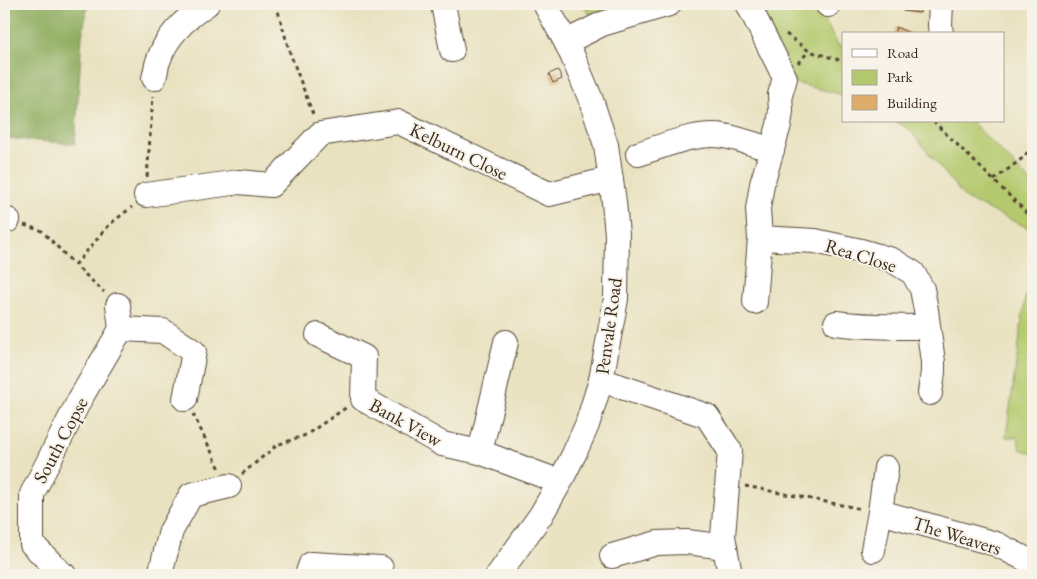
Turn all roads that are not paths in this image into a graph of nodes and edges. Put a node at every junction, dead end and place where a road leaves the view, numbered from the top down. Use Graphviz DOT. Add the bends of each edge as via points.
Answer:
graph roads {
  1 [pos="207,4"];
  2 [pos="443,4"];
  3 [pos="545,4"];
  4 [pos="669,4"];
  5 [pos="748,4"];
  6 [pos="941,4"];
  7 [pos="941,32"];
  8 [pos="566,42"];
  9 [pos="452,50"];
  10 [pos="154,78"];
  11 [pos="772,150"];
  12 [pos="638,154"];
  13 [pos="611,178"];
  14 [pos="146,195"];
  15 [pos="760,238"];
  16 [pos="755,302"];
  17 [pos="118,305"];
  18 [pos="836,322"];
  19 [pos="121,329"];
  20 [pos="318,335"];
  21 [pos="930,338"];
  22 [pos="506,342"];
  23 [pos="601,380"];
  24 [pos="930,393"];
  25 [pos="185,399"];
  26 [pos="480,452"];
  27 [pos="886,468"];
  28 [pos="560,482"];
  29 [pos="228,486"];
  30 [pos="880,512"];
  31 [pos="725,547"];
  32 [pos="872,550"];
  33 [pos="612,556"];
  34 [pos="1033,563"];
  35 [pos="381,568"];
  36 [pos="64,575"];
  37 [pos="160,575"];
  38 [pos="307,575"];
  39 [pos="498,575"];
  40 [pos="730,575"];
  1 -- 10 [label="street" via="172,32 159,58"];
  2 -- 9 [label="street"];
  3 -- 8 [label="street, Penvale Road"];
  4 -- 8 [label="street" via="602,24"];
  5 -- 11 [label="street" via="785,78 780,95 780,125"];
  6 -- 7 [label="street"];
  8 -- 13 [label="street, Penvale Road" via="606,145"];
  11 -- 12 [label="street" via="723,136 703,135"];
  11 -- 15 [label="street" via="758,209"];
  13 -- 14 [label="street, Kelburn Close" via="549,194 400,122 320,134 271,185 240,182"];
  13 -- 23 [label="street, Penvale Road" via="617,235 616,299"];
  15 -- 16 [label="street"];
  15 -- 21 [label="street, Rea Close" via="815,241 892,260 912,273 922,289"];
  17 -- 19 [label="street"];
  18 -- 21 [label="street"];
  19 -- 25 [label="street" via="163,331 194,352"];
  19 -- 36 [label="street, South Copse" via="80,399 32,494 32,544"];
  20 -- 26 [label="street, Bank View" via="364,357 363,399 442,444"];
  21 -- 24 [label="street, Rea Close" via="933,372"];
  22 -- 26 [label="street"];
  23 -- 28 [label="street, Penvale Road" via="587,425"];
  23 -- 31 [label="street" via="706,416 730,451 722,536"];
  26 -- 28 [label="street, Bank View"];
  27 -- 30 [label="street"];
  28 -- 39 [label="street, Penvale Road"];
  29 -- 37 [label="street" via="191,495 171,531"];
  30 -- 32 [label="street"];
  30 -- 34 [label="street, The Weavers" via="996,544"];
  31 -- 33 [label="street" via="687,542 657,543"];
  31 -- 40 [label="street"];
  35 -- 38 [label="street" via="311,564"];
}
